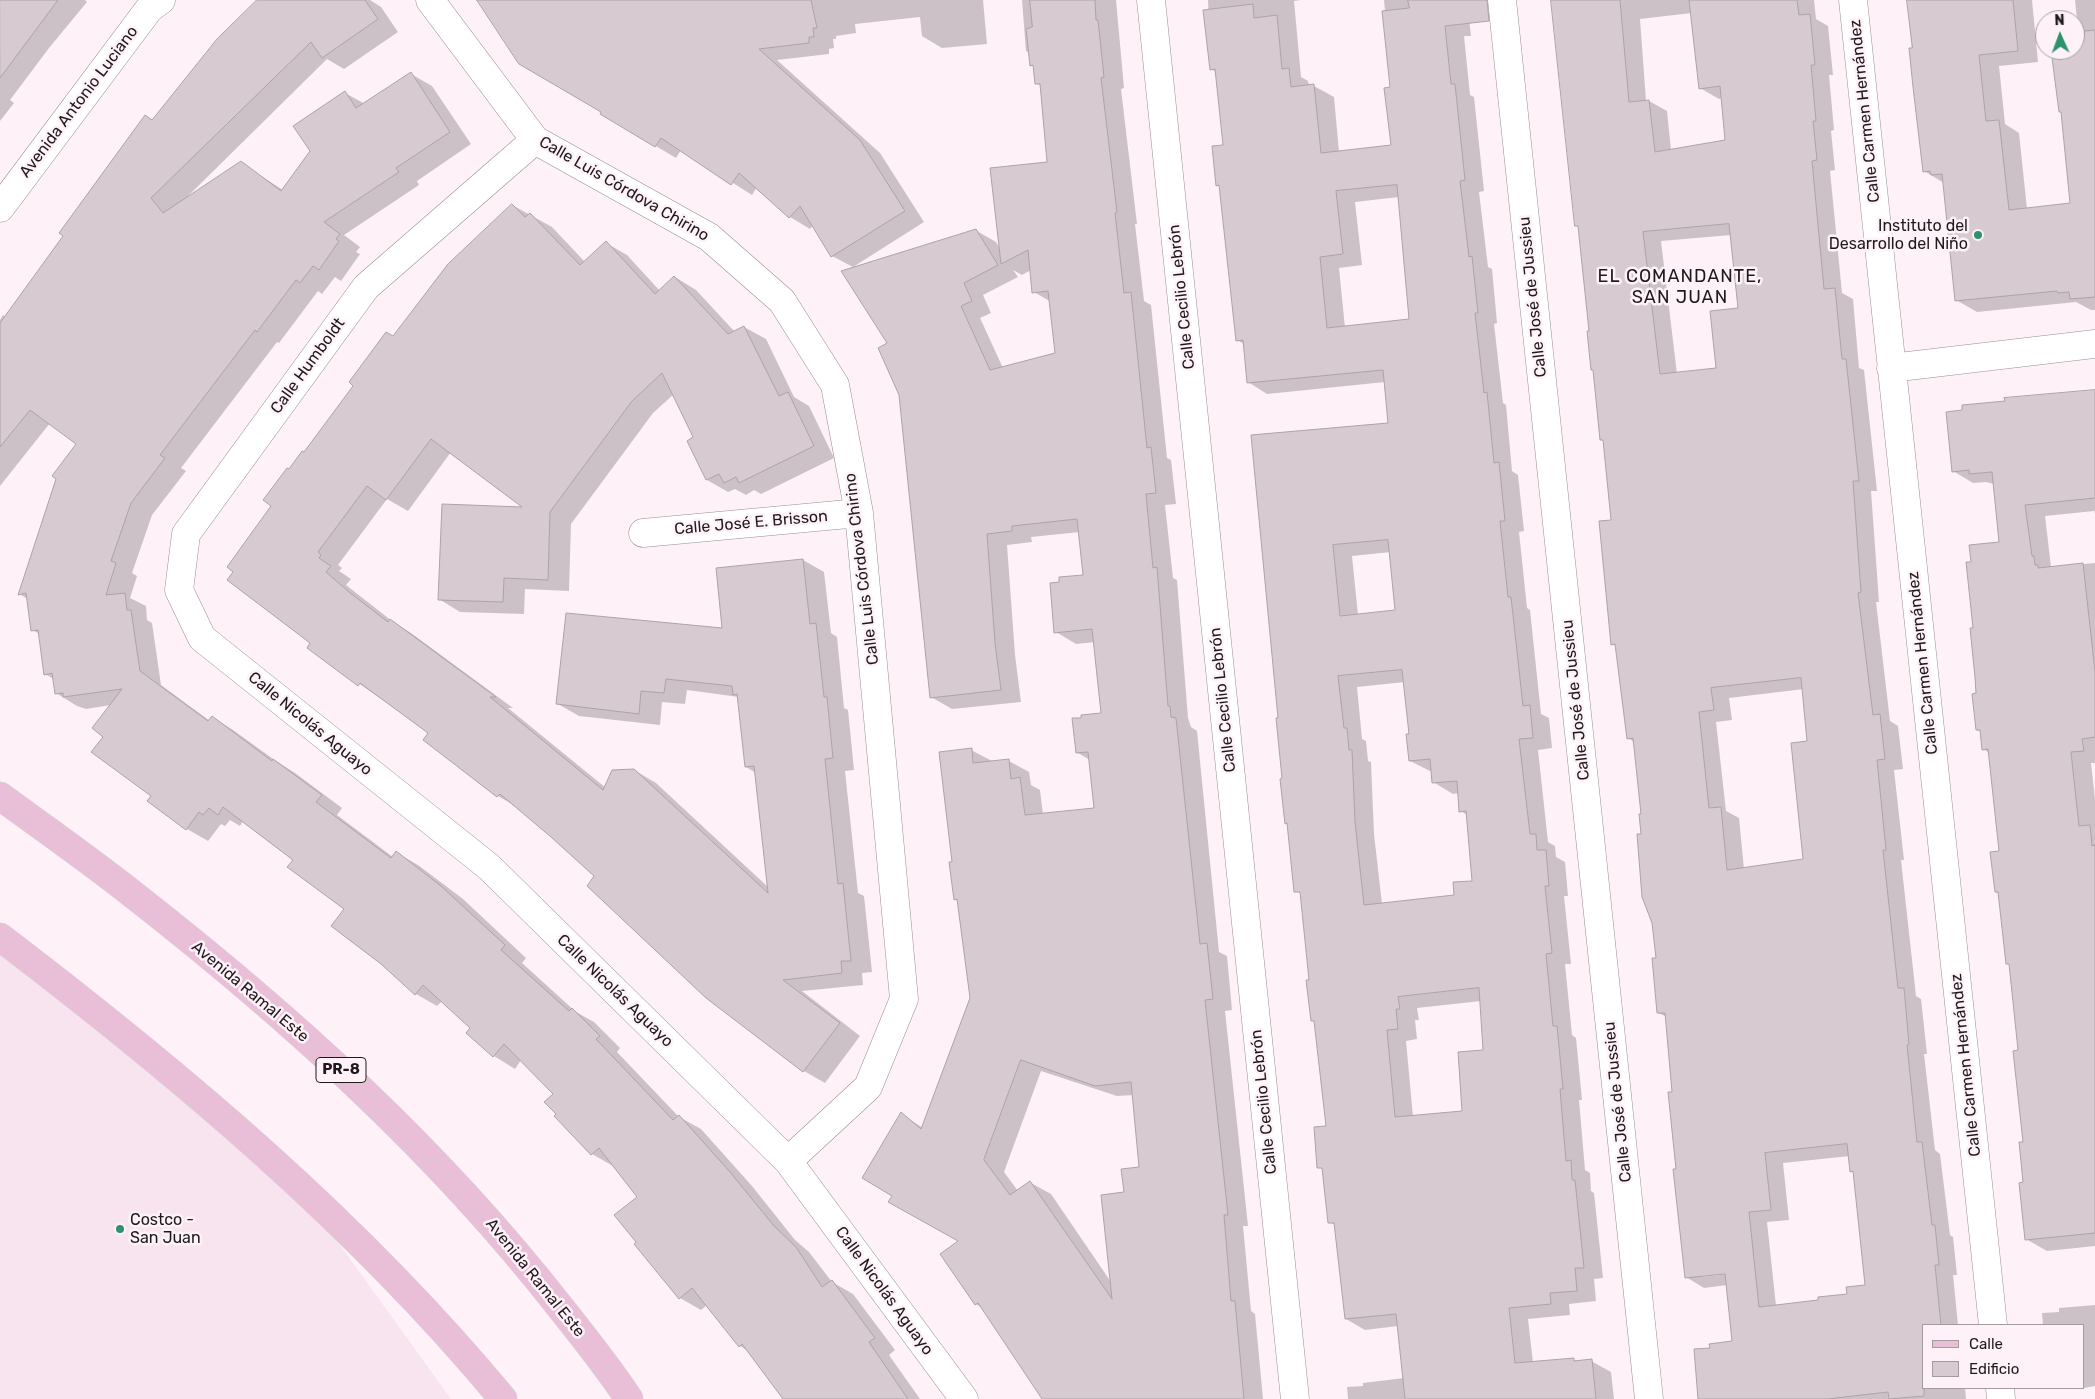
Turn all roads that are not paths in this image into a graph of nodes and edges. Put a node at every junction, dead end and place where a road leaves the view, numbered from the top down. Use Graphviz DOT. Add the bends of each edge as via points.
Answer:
graph roads {
  1 [pos="161,0"];
  2 [pos="430,0"];
  3 [pos="1152,0"];
  4 [pos="1502,0"];
  5 [pos="1854,0"];
  6 [pos="536,140"];
  7 [pos="0,208"];
  8 [pos="2095,344"];
  9 [pos="1891,368"];
  10 [pos="860,513"];
  11 [pos="643,533"];
  12 [pos="206,641"];
  13 [pos="0,796"];
  14 [pos="0,936"];
  15 [pos="788,1161"];
  16 [pos="1993,1324"];
  17 [pos="503,1399"];
  18 [pos="629,1399"];
  19 [pos="964,1399"];
  20 [pos="1295,1399"];
  21 [pos="1649,1399"];
  1 -- 7 [label="street, Avenida Antonio Luciano" via="149,9"];
  2 -- 6 [label="street, Calle Luis Córdova Chirino"];
  3 -- 20 [label="street, Calle Cecilio Lebrón"];
  4 -- 21 [label="street, Calle José de Jussieu"];
  5 -- 9 [label="street, Calle Carmen Hernández"];
  6 -- 10 [label="street, Calle Luis Córdova Chirino" via="709,237 782,301 835,385"];
  6 -- 12 [label="street, Calle Humboldt" via="366,287 186,534 179,590"];
  8 -- 9 [label="street"];
  9 -- 16 [label="street, Calle Carmen Hernández"];
  10 -- 11 [label="street, Calle José E. Brisson"];
  10 -- 15 [label="street, Calle Luis Córdova Chirino" via="904,999 868,1087"];
  12 -- 15 [label="street, Calle Nicolás Aguayo" via="489,867"];
  13 -- 18 [label="main road, Avenida Ramal Este / PR-8" via="202,950 360,1087 453,1180 520,1256"];
  14 -- 17 [label="main road" via="94,1008 246,1136 425,1310"];
  15 -- 19 [label="street, Calle Nicolás Aguayo"];
}
